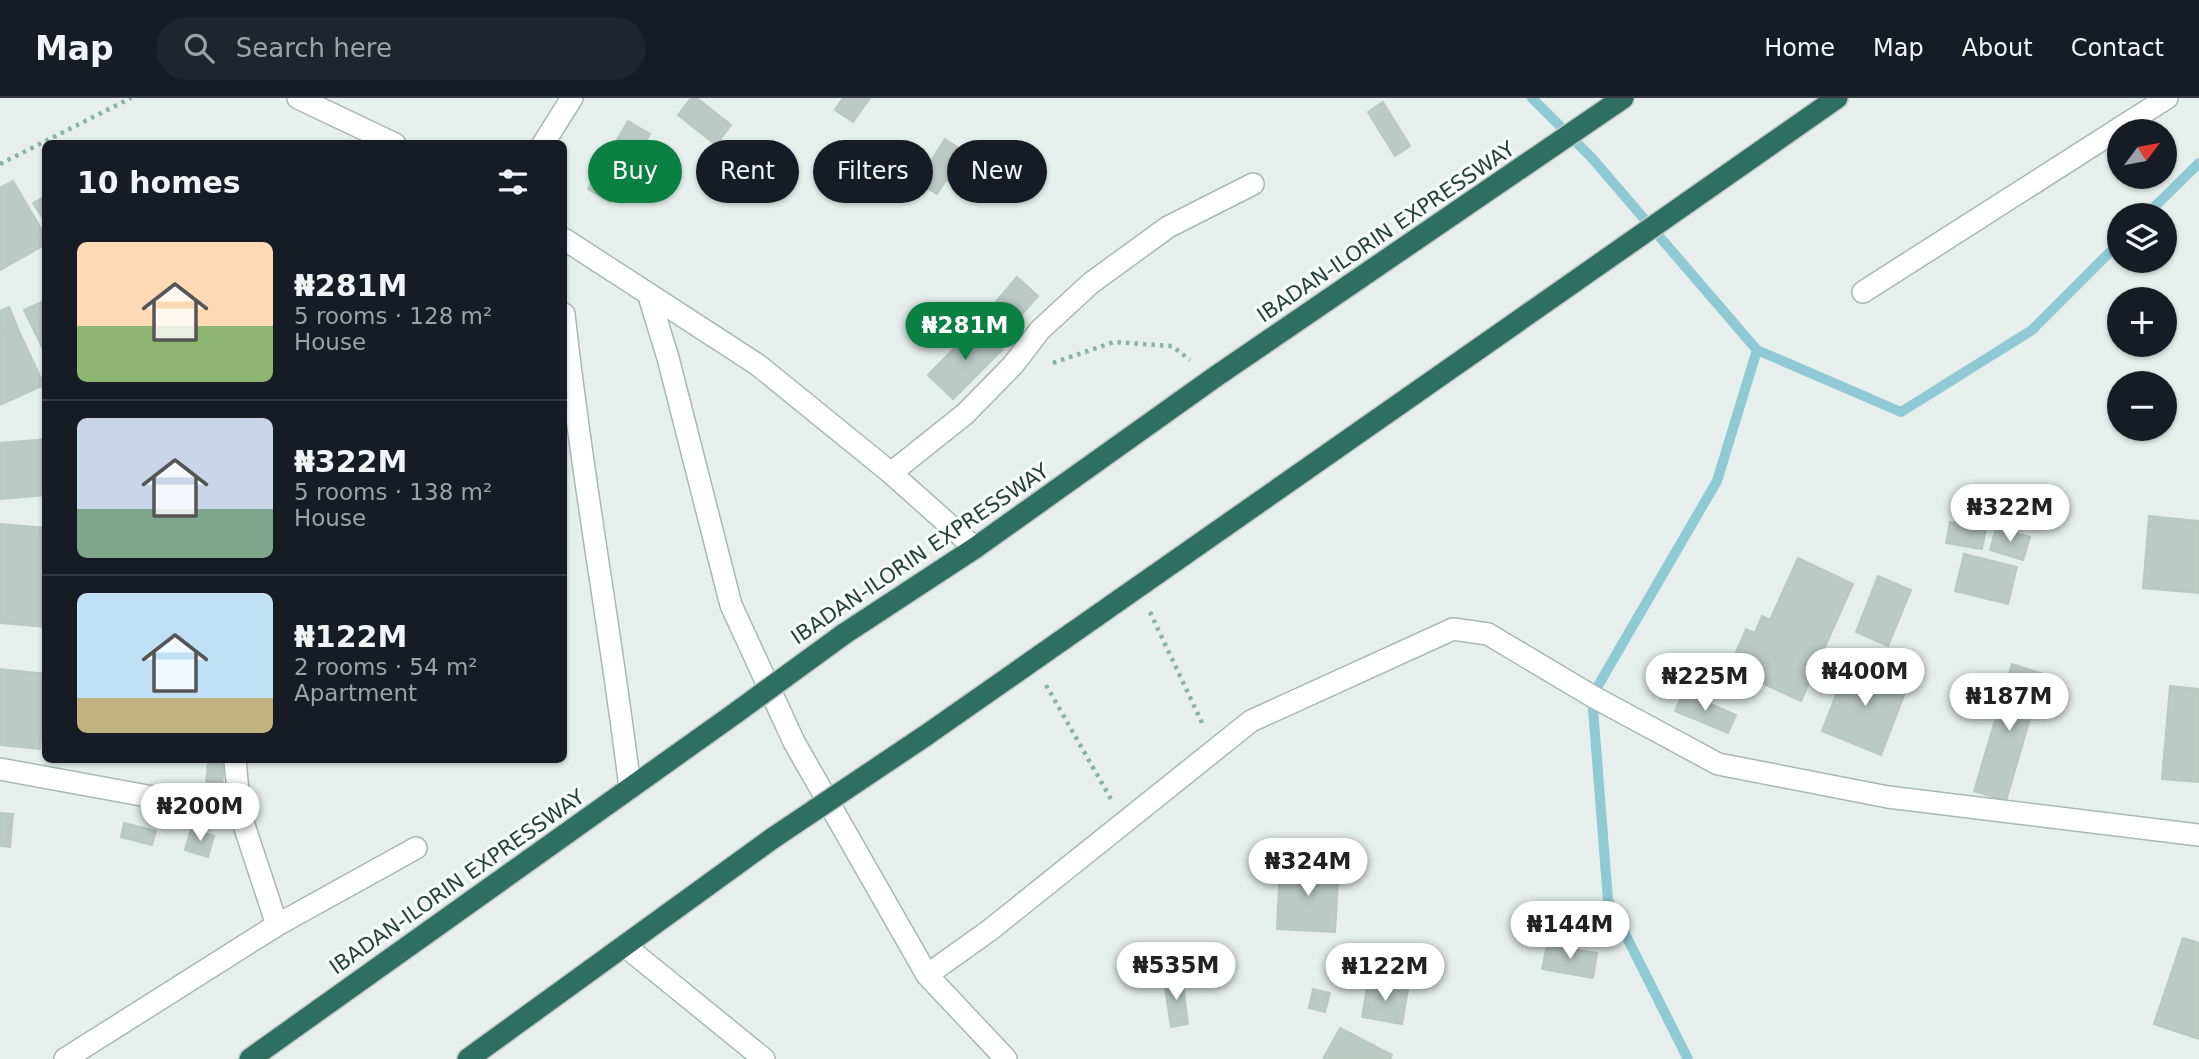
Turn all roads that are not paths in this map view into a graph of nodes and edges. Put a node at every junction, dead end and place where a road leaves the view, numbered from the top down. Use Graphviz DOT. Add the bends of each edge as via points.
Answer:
graph roads {
  1 [pos="298,98"];
  2 [pos="572,98"];
  3 [pos="1623,98"];
  4 [pos="1836,98"];
  5 [pos="2167,98"];
  6 [pos="387,140"];
  7 [pos="546,140"];
  8 [pos="1254,184"];
  9 [pos="567,241"];
  10 [pos="1863,292"];
  11 [pos="649,296"];
  12 [pos="567,338"];
  13 [pos="891,473"];
  14 [pos="975,548"];
  15 [pos="235,763"];
  16 [pos="0,769"];
  17 [pos="631,788"];
  18 [pos="240,813"];
  19 [pos="2199,835"];
  20 [pos="416,848"];
  21 [pos="277,925"];
  22 [pos="625,946"];
  23 [pos="926,975"];
  24 [pos="65,1059"];
  25 [pos="250,1059"];
  26 [pos="468,1059"];
  27 [pos="764,1059"];
  28 [pos="1006,1059"];
  1 -- 6 [label="street"];
  2 -- 7 [label="street"];
  3 -- 14 [label="highway, IBADAN-ILORIN EXPRESSWAY" via="1215,377"];
  4 -- 22 [label="highway, bridge" via="773,838"];
  5 -- 10 [label="street"];
  8 -- 13 [label="street" via="1168,227 1091,283 1040,330 965,414"];
  9 -- 11 [label="street"];
  11 -- 13 [label="street" via="758,365"];
  11 -- 23 [label="street" via="731,605 794,742"];
  12 -- 17 [label="street"];
  13 -- 14 [label="street"];
  14 -- 17 [label="highway, IBADAN-ILORIN EXPRESSWAY, bridge" via="844,634"];
  15 -- 18 [label="street"];
  16 -- 18 [label="street"];
  17 -- 25 [label="highway, IBADAN-ILORIN EXPRESSWAY"];
  18 -- 21 [label="street"];
  19 -- 23 [label="street" via="1888,797 1718,764 1488,634 1453,629 1251,720 990,930"];
  20 -- 21 [label="street"];
  21 -- 24 [label="street"];
  22 -- 26 [label="highway"];
  22 -- 27 [label="street"];
  23 -- 28 [label="street"];
}
